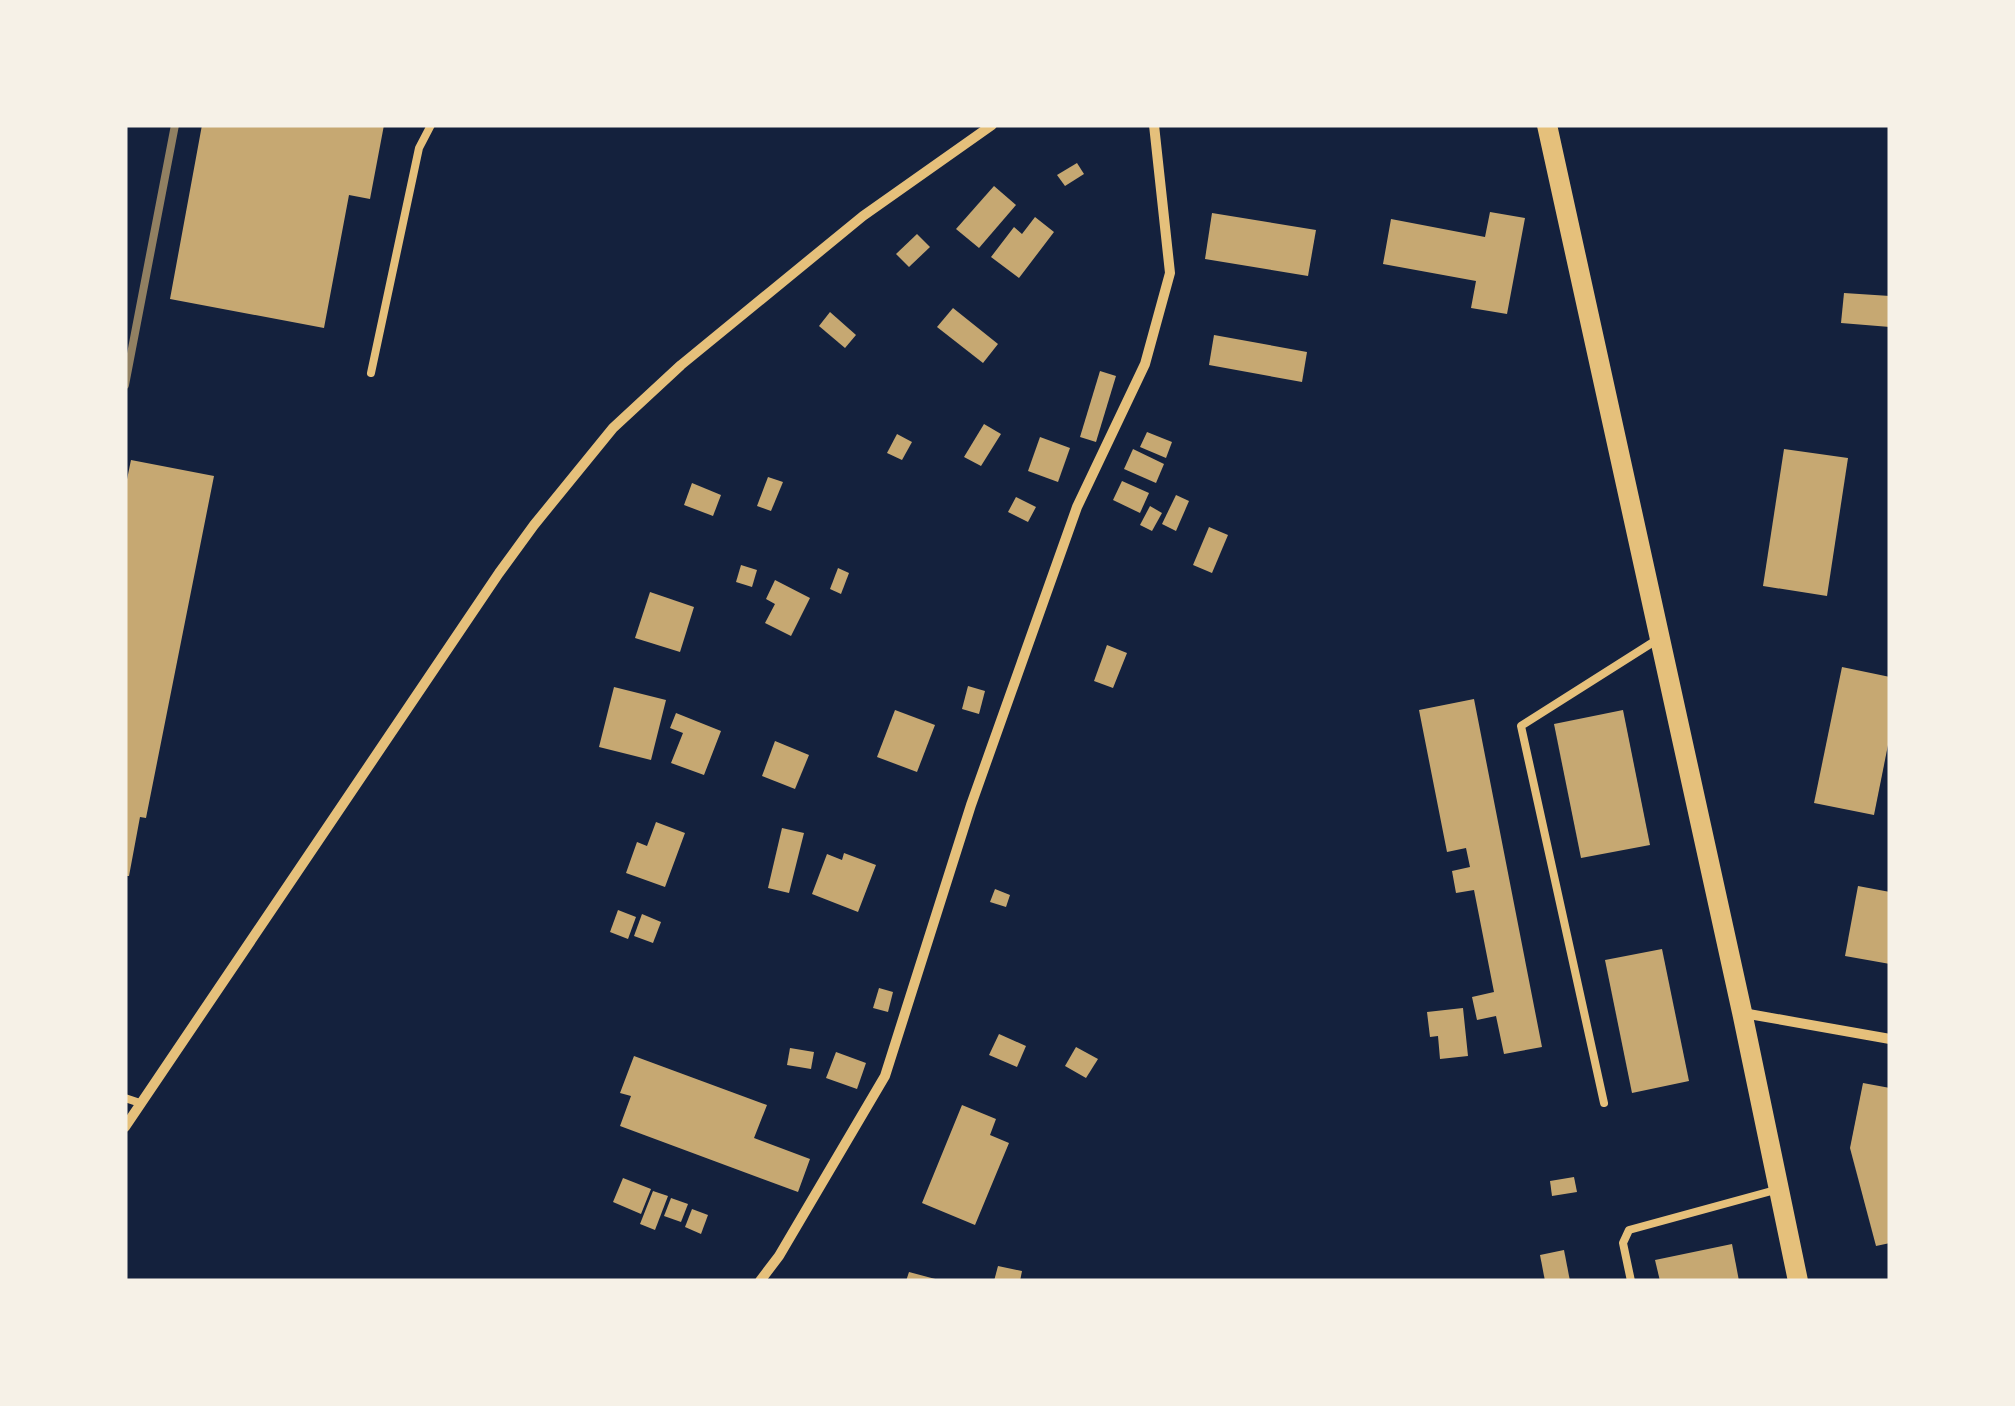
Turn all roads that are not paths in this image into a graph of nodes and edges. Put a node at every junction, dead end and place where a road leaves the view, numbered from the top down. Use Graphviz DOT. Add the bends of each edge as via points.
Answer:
graph roads {
  1 [pos="431,125"];
  2 [pos="992,125"];
  3 [pos="1154,125"];
  4 [pos="1547,125"];
  5 [pos="371,373"];
  6 [pos="1659,638"];
  7 [pos="1742,1012"];
  8 [pos="1890,1039"];
  9 [pos="125,1098"];
  10 [pos="1604,1102"];
  11 [pos="140,1103"];
  12 [pos="125,1127"];
  13 [pos="1779,1190"];
  14 [pos="760,1281"];
  15 [pos="1631,1281"];
  16 [pos="1798,1281"];
  1 -- 5 [label="lane" via="419,148"];
  2 -- 11 [label="street" via="863,216 613,428 499,573"];
  3 -- 14 [label="street" via="1170,273 1145,364 1077,507 971,805 885,1076"];
  4 -- 6 [label="main road"];
  6 -- 7 [label="main road"];
  6 -- 10 [label="lane" via="1521,726"];
  7 -- 8 [label="street"];
  7 -- 13 [label="main road"];
  9 -- 11 [label="lane"];
  11 -- 12 [label="street"];
  13 -- 15 [label="lane" via="1630,1230 1623,1243"];
  13 -- 16 [label="main road"];
}
